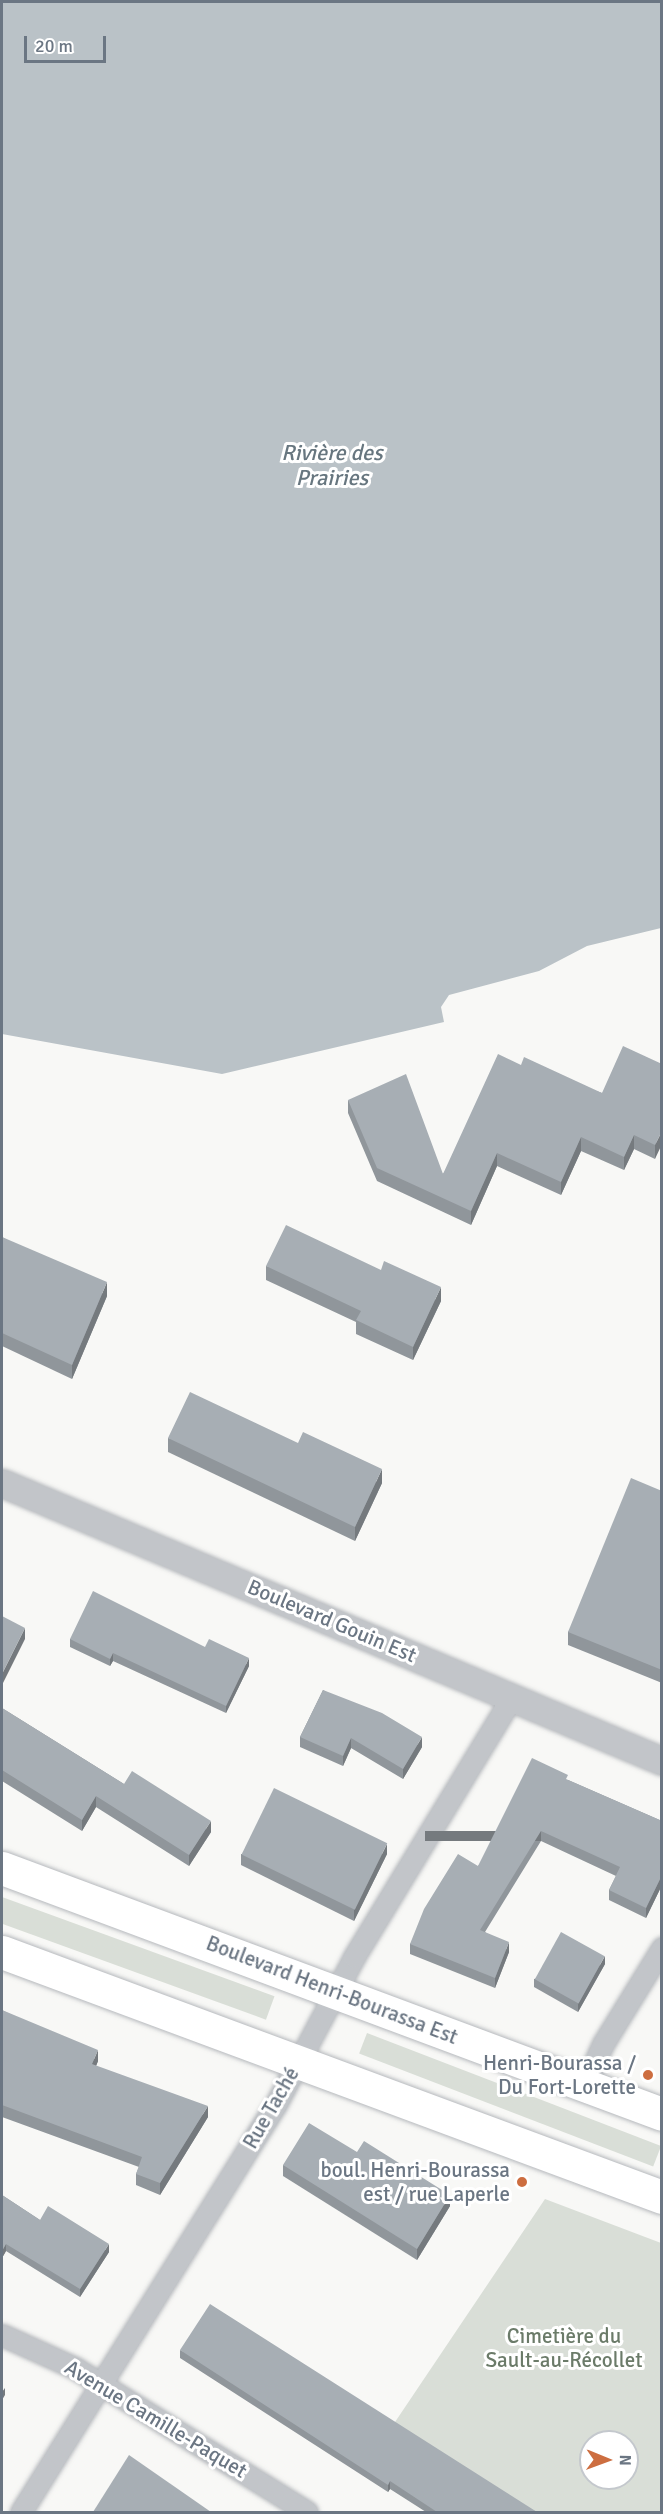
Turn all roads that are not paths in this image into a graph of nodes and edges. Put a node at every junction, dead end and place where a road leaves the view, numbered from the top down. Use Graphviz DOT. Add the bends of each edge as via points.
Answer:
graph roads {
  1 [pos="2,1483"];
  2 [pos="512,1697"];
  3 [pos="662,1761"];
  4 [pos="2,1868"];
  5 [pos="662,1948"];
  6 [pos="2,1952"];
  7 [pos="335,1992"];
  8 [pos="299,2060"];
  9 [pos="584,2086"];
  10 [pos="662,2114"];
  11 [pos="662,2196"];
  12 [pos="2,2335"];
  13 [pos="102,2384"];
  14 [pos="21,2512"];
  15 [pos="307,2512"];
  1 -- 2 [label="street, Boulevard Gouin Est"];
  2 -- 3 [label="street, Boulevard Gouin Est"];
  2 -- 7 [label="street, Rue Taché"];
  4 -- 7 [label="main road, Boulevard Henri-Bourassa Est"];
  5 -- 9 [label="street" via="603,2044"];
  6 -- 8 [label="main road"];
  7 -- 8 [label="street, Rue Taché"];
  7 -- 9 [label="main road, Boulevard Henri-Bourassa Est"];
  8 -- 11 [label="main road"];
  8 -- 13 [label="street, Rue Taché"];
  9 -- 10 [label="main road, Boulevard Henri-Bourassa Est"];
  12 -- 13 [label="street, Avenue Camille-Paquet"];
  13 -- 14 [label="street, Rue Taché"];
  13 -- 15 [label="street, Avenue Camille-Paquet"];
}
